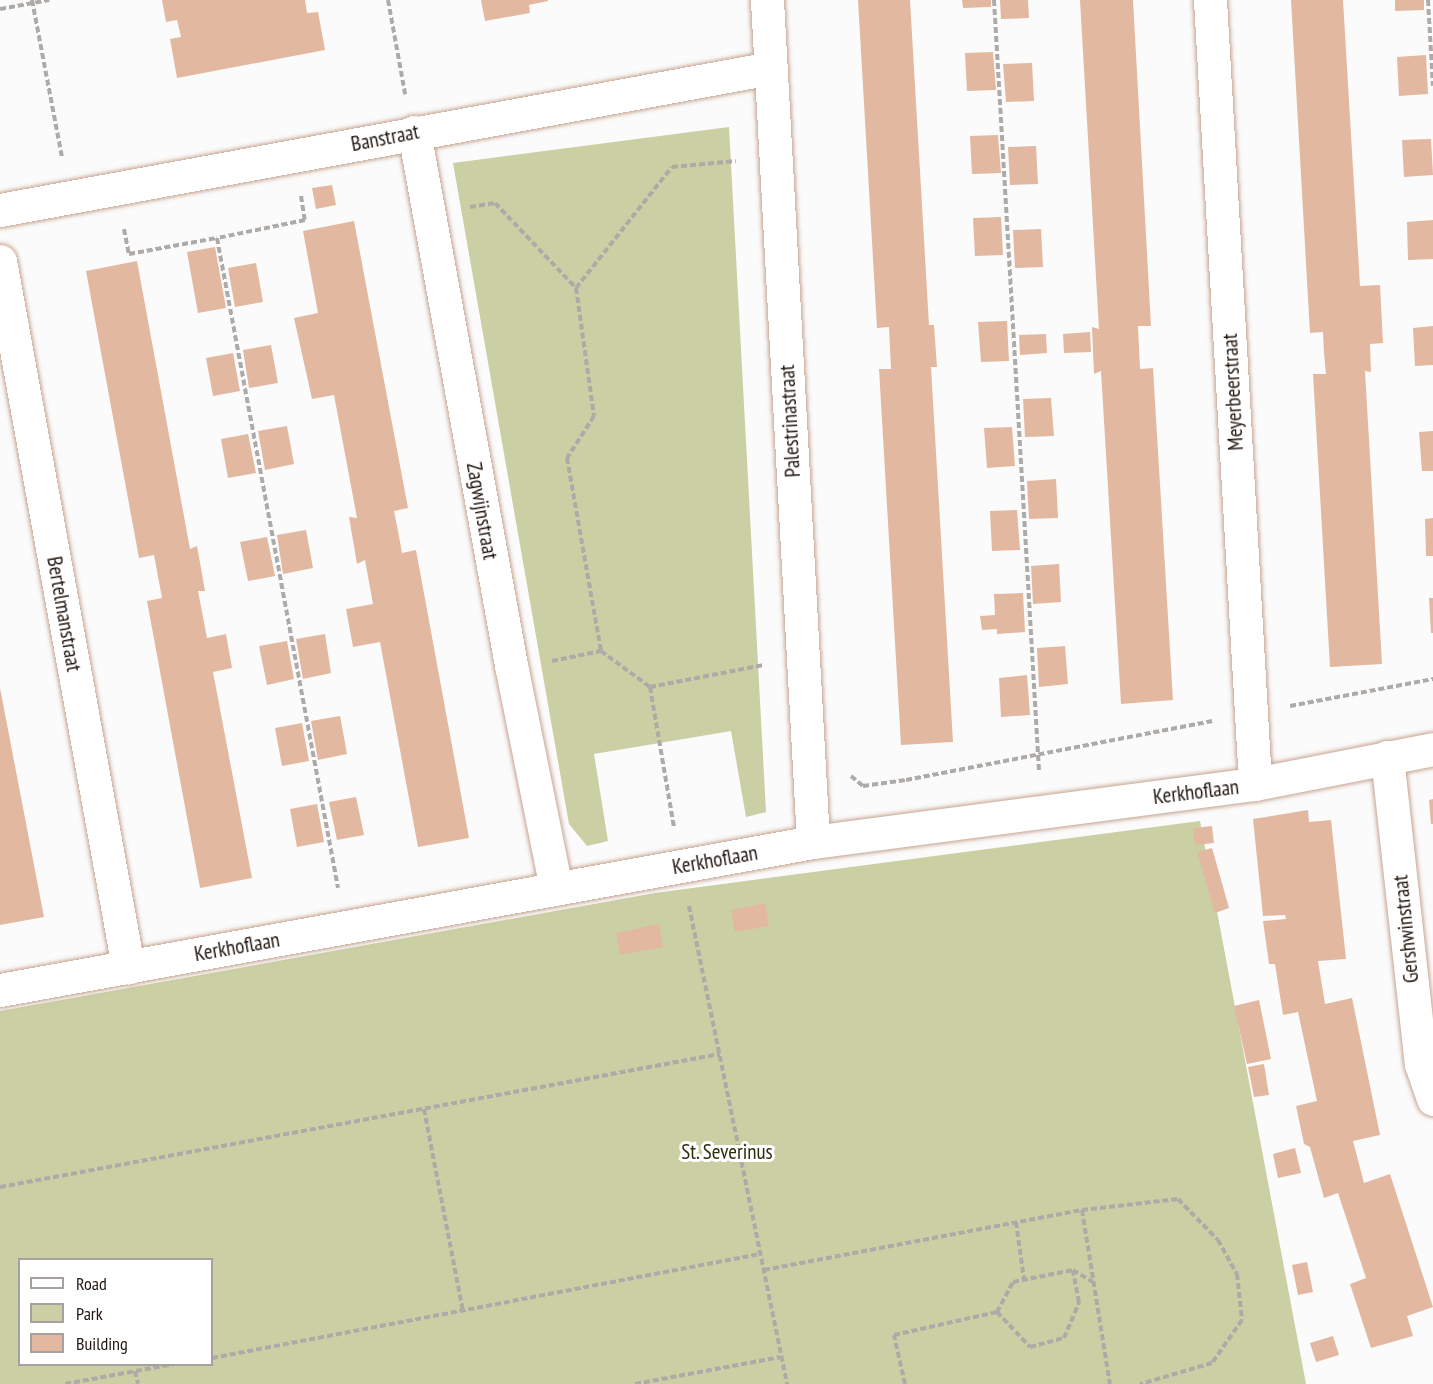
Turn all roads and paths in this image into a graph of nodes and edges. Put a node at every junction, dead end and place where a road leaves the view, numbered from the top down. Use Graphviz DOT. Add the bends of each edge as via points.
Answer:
graph roads {
  1 [pos="49,0"];
  2 [pos="388,0"];
  3 [pos="767,0"];
  4 [pos="994,0"];
  5 [pos="1210,0"];
  6 [pos="1428,0"];
  7 [pos="32,2"];
  8 [pos="0,9"];
  9 [pos="771,68"];
  10 [pos="1433,86"];
  11 [pos="414,132"];
  12 [pos="776,156"];
  13 [pos="299,187"];
  14 [pos="423,192"];
  15 [pos="70,197"];
  16 [pos="0,210"];
  17 [pos="119,219"];
  18 [pos="217,238"];
  19 [pos="0,261"];
  20 [pos="576,288"];
  21 [pos="601,651"];
  22 [pos="803,658"];
  23 [pos="512,670"];
  24 [pos="1433,679"];
  25 [pos="650,687"];
  26 [pos="1250,714"];
  27 [pos="1433,749"];
  28 [pos="1038,754"];
  29 [pos="1387,757"];
  30 [pos="850,766"];
  31 [pos="1255,784"];
  32 [pos="813,842"];
  33 [pos="681,866"];
  34 [pos="556,889"];
  35 [pos="344,927"];
  36 [pos="128,967"];
  37 [pos="0,990"];
  38 [pos="720,1054"];
  39 [pos="1433,1099"];
  40 [pos="424,1109"];
  41 [pos="0,1187"];
  42 [pos="1082,1210"];
  43 [pos="1016,1222"];
  44 [pos="760,1254"];
  45 [pos="764,1270"];
  46 [pos="1073,1270"];
  47 [pos="1024,1280"];
  48 [pos="1093,1282"];
  49 [pos="463,1312"];
  50 [pos="997,1312"];
  51 [pos="781,1357"];
  52 [pos="213,1358"];
  53 [pos="168,1366"];
  54 [pos="135,1371"];
  55 [pos="64,1384"];
  56 [pos="138,1384"];
  57 [pos="635,1384"];
  58 [pos="787,1384"];
  59 [pos="905,1384"];
  60 [pos="1110,1384"];
  61 [pos="1140,1384"];
  1 -- 7 [label="path"];
  2 -- 11 [label="path"];
  3 -- 9 [label="street, Palestrinastraat"];
  4 -- 28 [label="path"];
  5 -- 26 [label="street, Meyerbeerstraat"];
  6 -- 10 [label="path"];
  7 -- 8 [label="path"];
  7 -- 15 [label="path"];
  9 -- 11 [label="street, Banstraat"];
  9 -- 12 [label="street, Palestrinastraat"];
  11 -- 14 [label="street, Zagwijnstraat"];
  11 -- 15 [label="street, Banstraat"];
  12 -- 20 [label="path" via="672,167"];
  12 -- 22 [label="street, Palestrinastraat"];
  13 -- 18 [label="path" via="305,220"];
  14 -- 20 [label="path" via="461,184 466,208 495,203"];
  14 -- 23 [label="street, Zagwijnstraat"];
  15 -- 16 [label="street, Banstraat"];
  17 -- 18 [label="path" via="129,254"];
  18 -- 35 [label="path"];
  19 -- 36 [label="street, Bertelmanstraat"];
  20 -- 21 [label="path" via="594,416 567,458"];
  21 -- 23 [label="path"];
  21 -- 25 [label="path"];
  22 -- 25 [label="path"];
  22 -- 32 [label="street, Palestrinastraat"];
  23 -- 34 [label="street, Zagwijnstraat"];
  24 -- 26 [label="path"];
  25 -- 33 [label="path"];
  26 -- 28 [label="path"];
  26 -- 31 [label="street, Meyerbeerstraat"];
  27 -- 29 [label="street, Kerkhoflaan"];
  28 -- 30 [label="path" via="862,786 851,778"];
  29 -- 31 [label="street, Kerkhoflaan"];
  29 -- 39 [label="street, Gershwinstraat" via="1421,1064"];
  31 -- 32 [label="street, Kerkhoflaan"];
  32 -- 33 [label="street, Kerkhoflaan"];
  33 -- 34 [label="street, Kerkhoflaan"];
  33 -- 38 [label="path"];
  34 -- 35 [label="street, Kerkhoflaan"];
  35 -- 36 [label="street, Kerkhoflaan"];
  36 -- 37 [label="street, Kerkhoflaan"];
  38 -- 40 [label="path"];
  38 -- 44 [label="path"];
  40 -- 41 [label="path"];
  40 -- 49 [label="path"];
  42 -- 43 [label="path"];
  42 -- 48 [label="path"];
  42 -- 61 [label="path" via="1178,1199 1218,1240 1237,1274 1242,1320 1212,1363"];
  43 -- 45 [label="path"];
  43 -- 47 [label="path"];
  44 -- 45 [label="path"];
  44 -- 49 [label="path"];
  45 -- 51 [label="path"];
  46 -- 47 [label="path"];
  46 -- 48 [label="path"];
  46 -- 50 [label="path" via="1079,1302 1064,1338 1030,1347"];
  47 -- 50 [label="path" via="1013,1282"];
  48 -- 60 [label="path"];
  49 -- 52 [label="path"];
  50 -- 59 [label="path" via="894,1335"];
  51 -- 57 [label="path"];
  51 -- 58 [label="path"];
  53 -- 54 [label="path"];
  54 -- 55 [label="path"];
  54 -- 56 [label="path"];
}
